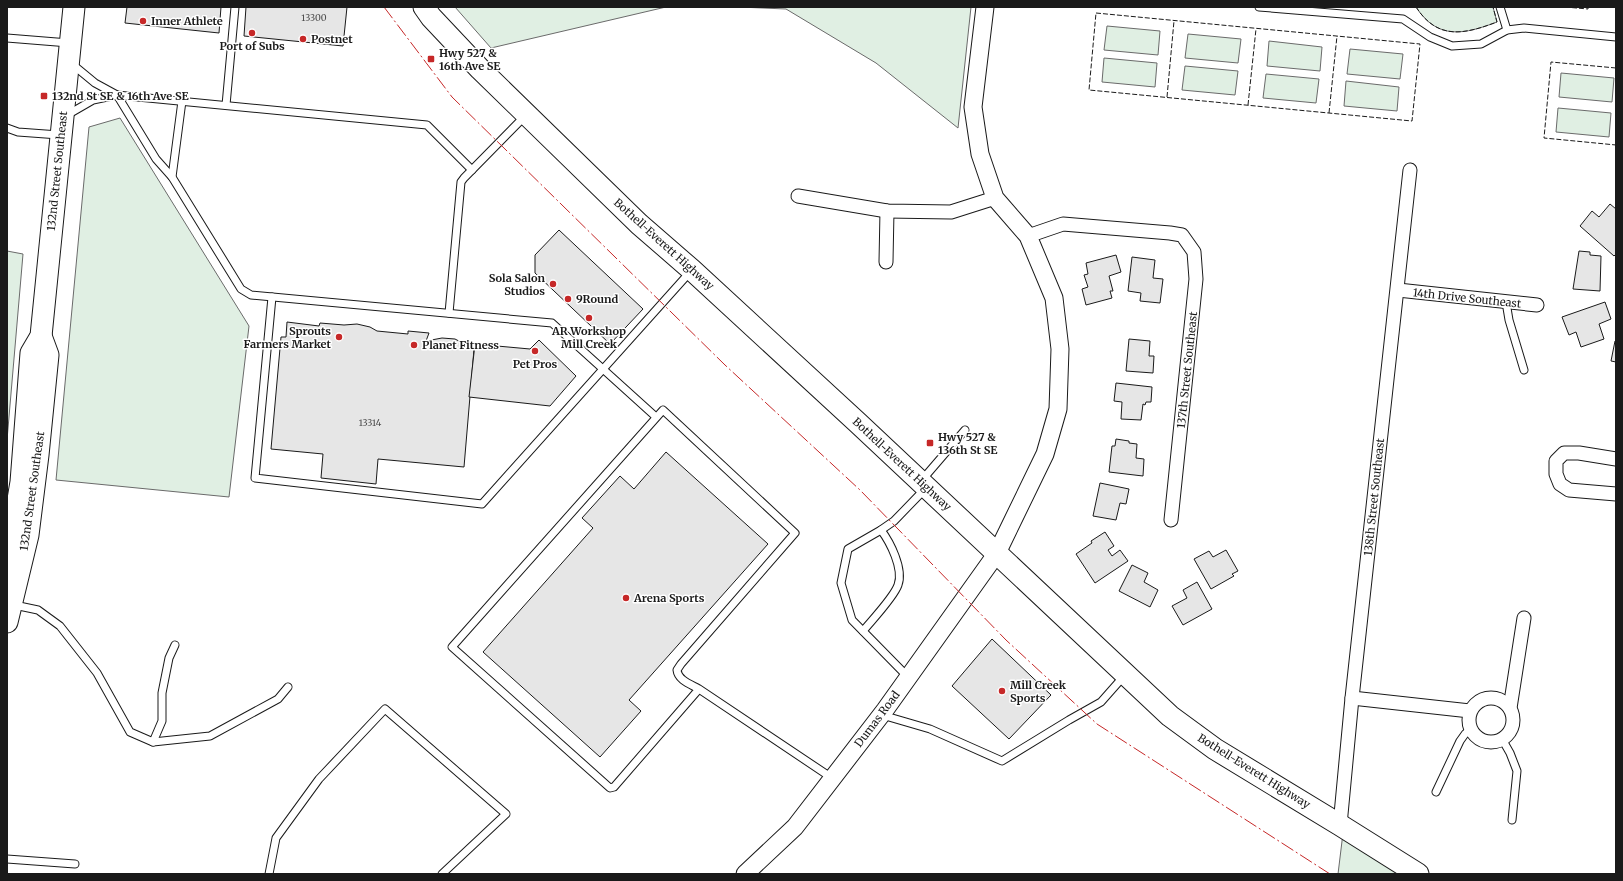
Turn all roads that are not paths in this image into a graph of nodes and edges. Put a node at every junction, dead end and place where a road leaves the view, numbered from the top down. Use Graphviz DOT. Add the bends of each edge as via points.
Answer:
graph roads {
  1 [pos="74,7"];
  2 [pos="235,7"];
  3 [pos="424,7"];
  4 [pos="985,7"];
  5 [pos="1259,7"];
  6 [pos="1500,7"];
  7 [pos="1507,30"];
  8 [pos="1616,37"];
  9 [pos="7,38"];
  10 [pos="69,52"];
  11 [pos="117,95"];
  12 [pos="182,101"];
  13 [pos="226,105"];
  14 [pos="526,114"];
  15 [pos="62,126"];
  16 [pos="7,128"];
  17 [pos="472,170"];
  18 [pos="1410,170"];
  19 [pos="172,177"];
  20 [pos="798,196"];
  21 [pos="995,198"];
  22 [pos="887,211"];
  23 [pos="1028,236"];
  24 [pos="886,262"];
  25 [pos="692,270"];
  26 [pos="1398,290"];
  27 [pos="272,297"];
  28 [pos="1506,302"];
  29 [pos="1537,305"];
  30 [pos="449,313"];
  31 [pos="41,336"];
  32 [pos="602,369"];
  33 [pos="1524,370"];
  34 [pos="656,417"];
  35 [pos="965,430"];
  36 [pos="1616,459"];
  37 [pos="924,485"];
  38 [pos="1616,494"];
  39 [pos="1171,520"];
  40 [pos="881,530"];
  41 [pos="997,553"];
  42 [pos="7,564"];
  43 [pos="9,616"];
  44 [pos="1524,618"];
  45 [pos="863,631"];
  46 [pos="175,645"];
  47 [pos="1126,674"];
  48 [pos="908,677"];
  49 [pos="288,687"];
  50 [pos="699,689"];
  51 [pos="1352,698"];
  52 [pos="1510,708"];
  53 [pos="1470,711"];
  54 [pos="880,715"];
  55 [pos="1471,729"];
  56 [pos="1502,739"];
  57 [pos="153,742"];
  58 [pos="832,778"];
  59 [pos="1436,792"];
  60 [pos="1512,820"];
  61 [pos="1340,825"];
  62 [pos="7,859"];
  63 [pos="75,864"];
  64 [pos="269,874"];
  65 [pos="442,874"];
  66 [pos="744,874"];
  67 [pos="1418,874"];
  1 -- 10 [label="main road, 132nd Street Southeast"];
  2 -- 13 [label="lane"];
  3 -- 14 [label="main road, Bothell-Everett Highway"];
  4 -- 21 [label="street" via="974,107 980,154"];
  5 -- 7 [label="lane" via="1403,19 1430,37 1452,46 1481,44"];
  6 -- 7 [label="lane"];
  7 -- 8 [label="lane" via="1524,28"];
  9 -- 10 [label="lane"];
  10 -- 11 [label="lane" via="95,83"];
  10 -- 15 [label="main road, 132nd Street Southeast"];
  11 -- 12 [label="lane"];
  11 -- 15 [label="lane" via="93,100"];
  11 -- 19 [label="lane" via="156,159"];
  12 -- 13 [label="lane"];
  12 -- 19 [label="lane"];
  13 -- 17 [label="lane" via="427,125"];
  14 -- 17 [label="lane"];
  14 -- 25 [label="main road, Bothell-Everett Highway" via="639,224"];
  15 -- 16 [label="lane" via="18,132"];
  15 -- 31 [label="main road, 132nd Street Southeast"];
  17 -- 30 [label="lane" via="462,182"];
  18 -- 26 [label="street, 138th Street Southeast"];
  19 -- 27 [label="lane" via="241,288 251,295"];
  20 -- 22 [label="street"];
  21 -- 22 [label="street" via="951,212"];
  21 -- 23 [label="street, Dumas Road"];
  22 -- 24 [label="street"];
  23 -- 39 [label="street, 137th Street Southeast" via="1063,224 1170,233 1182,235 1194,252 1196,279"];
  23 -- 41 [label="street, Dumas Road" via="1054,298 1060,349 1058,409 1045,454"];
  25 -- 32 [label="lane"];
  25 -- 37 [label="main road, Bothell-Everett Highway"];
  26 -- 28 [label="street, 14th Drive Southeast"];
  26 -- 51 [label="street, 138th Street Southeast"];
  27 -- 30 [label="lane"];
  27 -- 32 [label="lane" via="255,478 482,504"];
  28 -- 29 [label="street, 14th Drive Southeast"];
  28 -- 33 [label="lane"];
  30 -- 32 [label="lane" via="552,323"];
  31 -- 42 [label="main road, 132nd Street Southeast" via="31,353 20,482"];
  31 -- 43 [label="main road, 132nd Street Southeast" via="48,355 38,455 28,535"];
  32 -- 34 [label="lane"];
  34 -- 50 [label="lane" via="663,410 795,533 677,670 683,680"];
  34 -- 50 [label="lane" via="452,647 610,788 614,787"];
  35 -- 37 [label="lane"];
  36 -- 38 [label="street" via="1564,453 1556,461 1556,474 1560,484 1569,490"];
  37 -- 40 [label="lane" via="894,521"];
  37 -- 41 [label="main road, Bothell-Everett Highway"];
  40 -- 45 [label="lane" via="889,541 896,559 899,584"];
  40 -- 45 [label="lane" via="848,549 841,584 852,620"];
  41 -- 47 [label="main road, Bothell-Everett Highway"];
  41 -- 48 [label="street, Dumas Road"];
  43 -- 57 [label="lane" via="19,606 38,610 60,626 97,673 130,732"];
  44 -- 52 [label="street"];
  45 -- 48 [label="lane"];
  46 -- 57 [label="lane" via="169,658 162,693 162,721"];
  47 -- 54 [label="lane" via="1101,702 1002,761 930,729"];
  47 -- 61 [label="main road, Bothell-Everett Highway" via="1170,716 1215,749"];
  48 -- 54 [label="street, Dumas Road"];
  49 -- 57 [label="lane" via="278,700 210,736"];
  50 -- 58 [label="lane"];
  51 -- 53 [label="street"];
  51 -- 61 [label="street, 138th Street Southeast"];
  52 -- 53 [label="street" via="1499,699 1493,698 1479,701"];
  52 -- 56 [label="street" via="1513,723 1511,730"];
  53 -- 55 [label="street"];
  54 -- 58 [label="street, Dumas Road"];
  55 -- 56 [label="street" via="1478,738 1485,741"];
  55 -- 59 [label="lane" via="1460,741"];
  56 -- 60 [label="lane" via="1517,771"];
  58 -- 66 [label="street, Dumas Road" via="795,827"];
  61 -- 67 [label="main road, Bothell-Everett Highway"];
  62 -- 63 [label="lane"];
  64 -- 65 [label="lane" via="276,838 319,779 385,709 506,814"];
}
